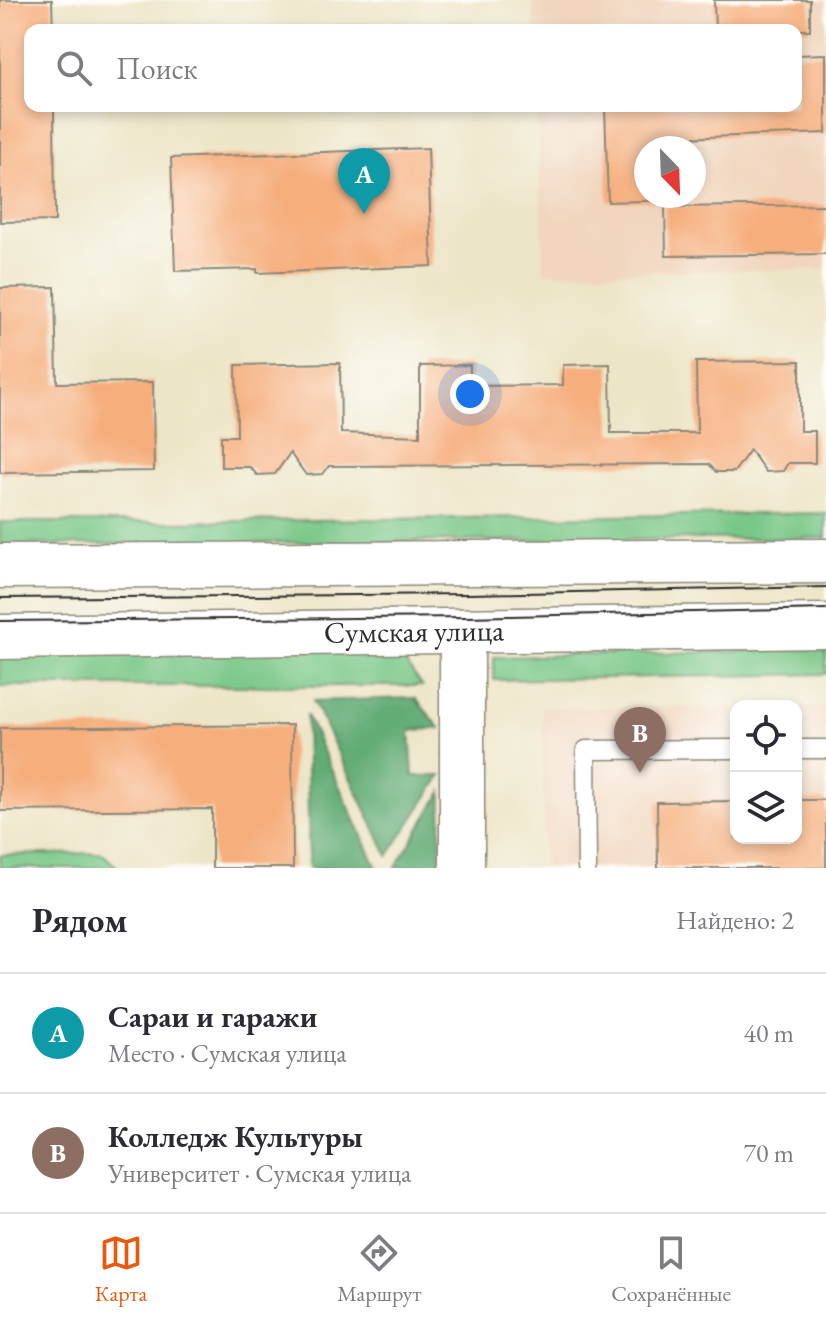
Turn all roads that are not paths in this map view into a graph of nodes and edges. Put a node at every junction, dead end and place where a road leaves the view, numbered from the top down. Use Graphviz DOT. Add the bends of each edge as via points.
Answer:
graph roads {
  1 [pos="826,561"];
  2 [pos="0,566"];
  3 [pos="826,626"];
  4 [pos="462,633"];
  5 [pos="0,637"];
  6 [pos="730,749"];
  7 [pos="802,749"];
  8 [pos="826,749"];
  9 [pos="462,868"];
  10 [pos="587,868"];
  1 -- 2 [label="main road"];
  3 -- 4 [label="main road, Сумская улица"];
  4 -- 5 [label="main road, Сумская улица"];
  4 -- 9 [label="main road"];
  6 -- 10 [label="lane" via="586,750"];
  7 -- 8 [label="lane"];
}
